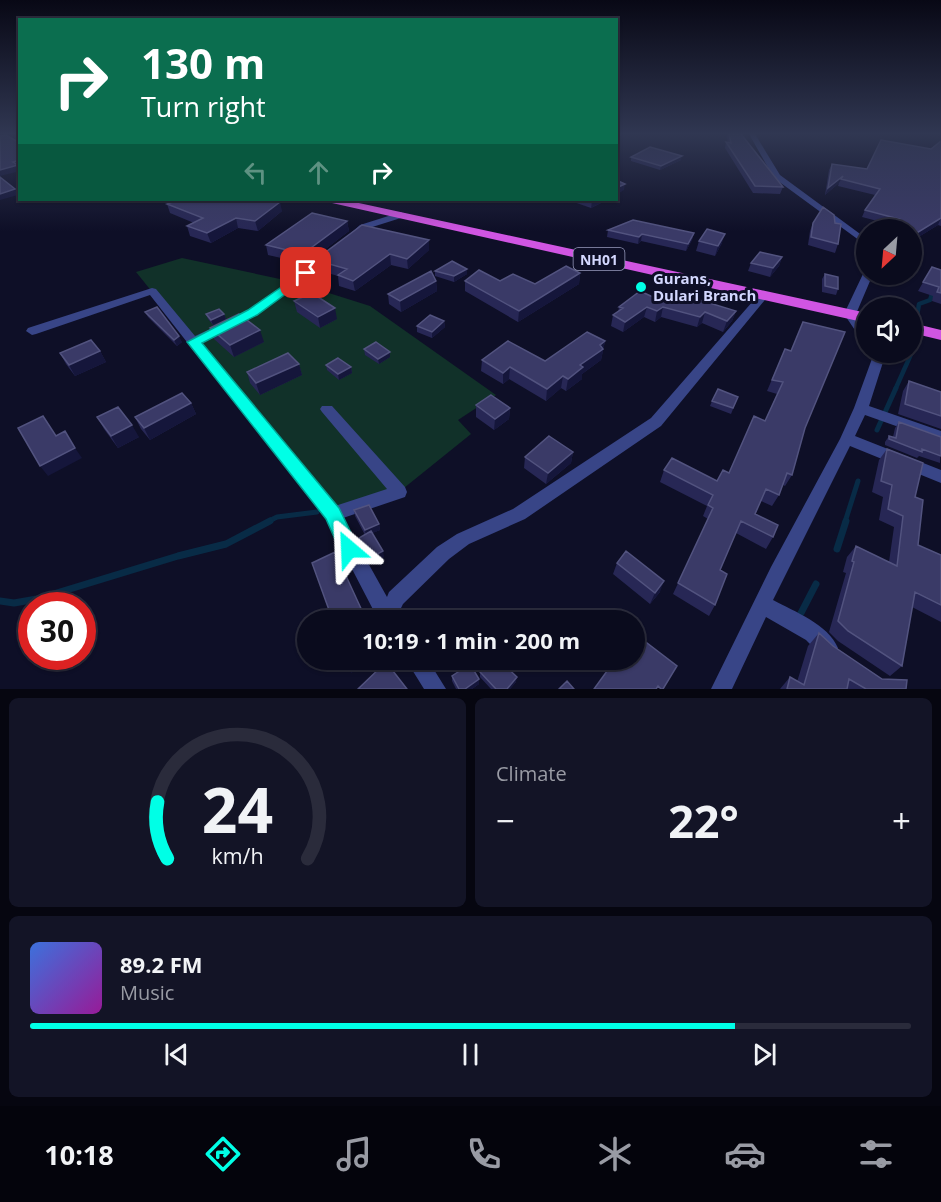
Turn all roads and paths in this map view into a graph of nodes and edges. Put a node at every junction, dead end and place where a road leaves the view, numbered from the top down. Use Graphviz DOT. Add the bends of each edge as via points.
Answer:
graph roads {
  1 [pos="771,166"];
  2 [pos="337,201"];
  3 [pos="401,215"];
  4 [pos="856,235"];
  5 [pos="345,242"];
  6 [pos="336,250"];
  7 [pos="863,285"];
  8 [pos="764,296"];
  9 [pos="850,314"];
  10 [pos="856,315"];
  11 [pos="856,323"];
  12 [pos="922,330"];
  13 [pos="32,331"];
  14 [pos="941,335"];
  15 [pos="193,342"];
  16 [pos="877,363"];
  17 [pos="327,408"];
  18 [pos="861,408"];
  19 [pos="941,437"];
  20 [pos="847,439"];
  21 [pos="941,477"];
  22 [pos="332,514"];
  23 [pos="762,604"];
  24 [pos="383,610"];
  25 [pos="391,610"];
  26 [pos="840,656"];
  27 [pos="423,670"];
  28 [pos="436,689"];
  29 [pos="721,689"];
  1 -- 4 [label="street" via="777,176"];
  2 -- 3 [label="highway, NH01"];
  3 -- 5 [label="street" via="363,227"];
  3 -- 8 [label="highway, NH01"];
  6 -- 15 [label="street" via="253,313"];
  7 -- 9 [label="street"];
  8 -- 9 [label="highway, NH01"];
  8 -- 25 [label="street" via="656,422 519,514 443,553 396,598"];
  9 -- 10 [label="highway, NH01"];
  9 -- 11 [label="street"];
  12 -- 14 [label="highway"];
  13 -- 15 [label="street" via="152,291"];
  15 -- 22 [label="street"];
  16 -- 18 [label="street"];
  17 -- 22 [label="street" via="399,492"];
  18 -- 19 [label="street"];
  18 -- 20 [label="street"];
  20 -- 21 [label="street"];
  20 -- 23 [label="street"];
  22 -- 24 [label="street"];
  23 -- 26 [label="street" via="813,633"];
  23 -- 29 [label="street"];
  27 -- 28 [label="street"];
}
